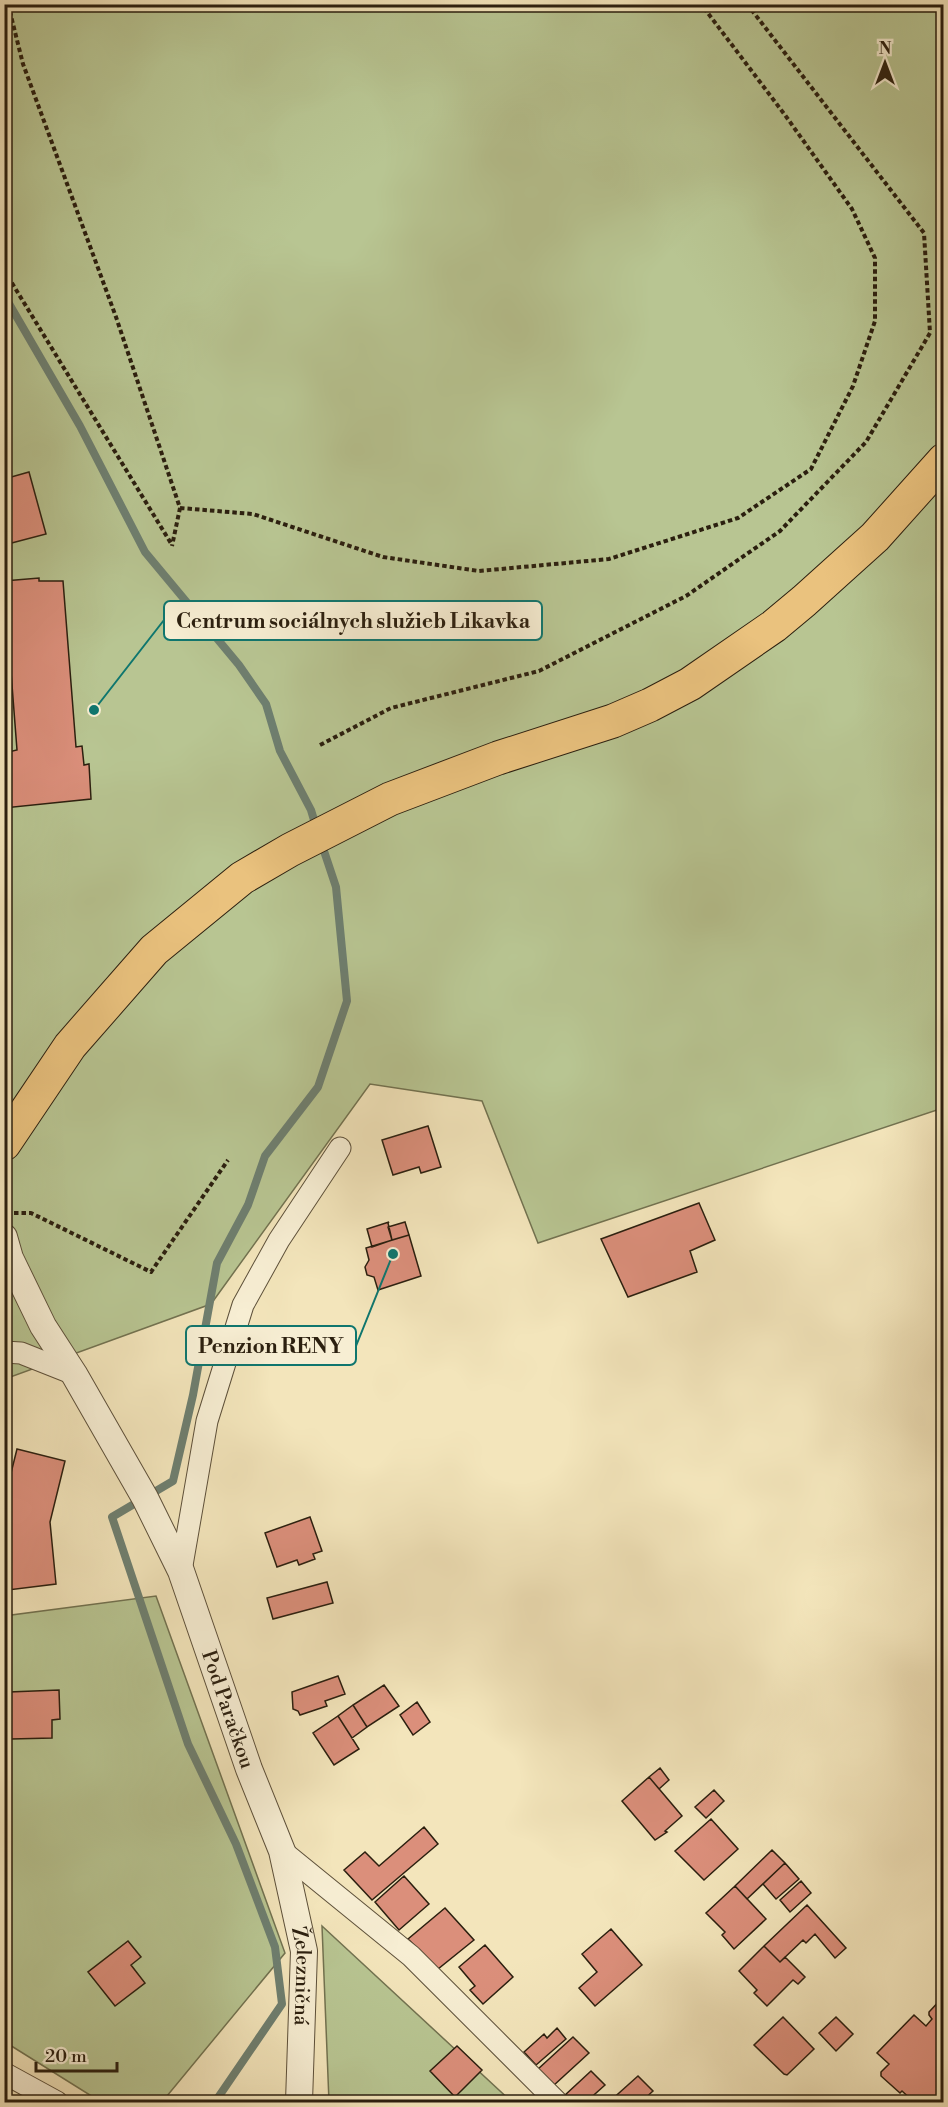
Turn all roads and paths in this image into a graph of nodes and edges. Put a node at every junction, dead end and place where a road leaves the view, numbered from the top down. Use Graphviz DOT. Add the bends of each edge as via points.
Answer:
graph roads {
  1 [pos="8,4"];
  2 [pos="701,4"];
  3 [pos="747,4"];
  4 [pos="4,270"];
  5 [pos="944,460"];
  6 [pos="180,508"];
  7 [pos="320,745"];
  8 [pos="4,1144"];
  9 [pos="340,1148"];
  10 [pos="228,1160"];
  11 [pos="4,1212"];
  12 [pos="4,1237"];
  13 [pos="4,1352"];
  14 [pos="74,1374"];
  15 [pos="181,1571"];
  16 [pos="282,1851"];
  17 [pos="4,2073"];
  18 [pos="57,2103"];
  19 [pos="299,2103"];
  20 [pos="557,2103"];
  1 -- 6 [label="path" via="23,64 116,317"];
  2 -- 6 [label="path" via="852,209 875,258 875,321 853,386 811,469 738,518 609,559 479,571 383,557 253,514"];
  3 -- 7 [label="path" via="924,233 930,333 866,442 780,531 686,596 539,671 391,708"];
  4 -- 6 [label="path" via="172,546"];
  5 -- 8 [label="main road" via="874,537 804,601 690,684 613,721 498,758 390,799 242,878 154,950 70,1046"];
  9 -- 15 [label="street" via="279,1240 243,1305 207,1421"];
  10 -- 11 [label="path" via="151,1272 31,1212"];
  12 -- 14 [label="street, Pod Paračkou" via="10,1258 44,1326"];
  13 -- 14 [label="street" via="21,1353"];
  14 -- 15 [label="street, Pod Paračkou" via="145,1498"];
  15 -- 16 [label="street, Pod Paračkou" via="249,1769"];
  16 -- 19 [label="street, Železničná" via="304,1951"];
  16 -- 20 [label="street, Pod Paračkou" via="411,1956"];
  17 -- 18 [label="street"];
}
